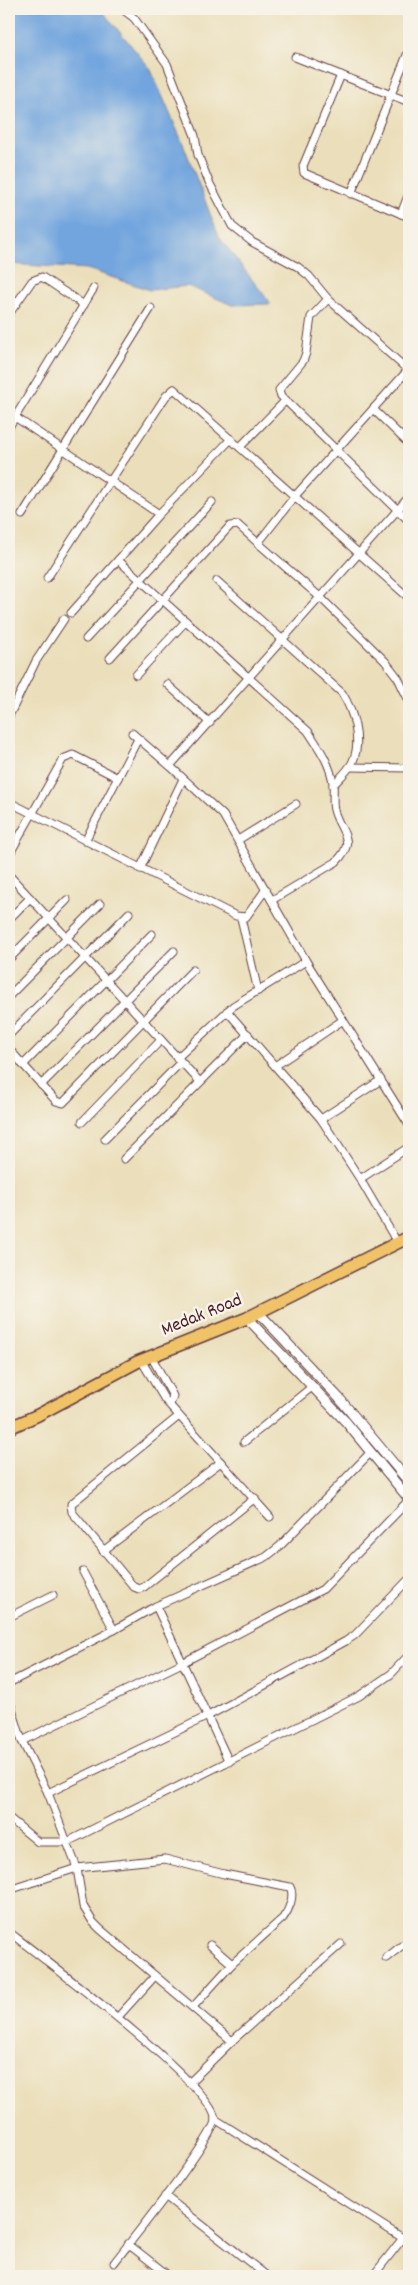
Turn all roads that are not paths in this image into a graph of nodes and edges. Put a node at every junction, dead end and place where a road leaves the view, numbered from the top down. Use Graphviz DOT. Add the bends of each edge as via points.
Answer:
graph roads {
  1 [pos="122,9"];
  2 [pos="409,50"];
  3 [pos="296,57"];
  4 [pos="341,75"];
  5 [pos="391,95"];
  6 [pos="409,102"];
  7 [pos="409,193"];
  8 [pos="351,194"];
  9 [pos="401,214"];
  10 [pos="409,217"];
  11 [pos="94,288"];
  12 [pos="328,299"];
  13 [pos="84,305"];
  14 [pos="151,308"];
  15 [pos="9,314"];
  16 [pos="408,371"];
  17 [pos="286,400"];
  18 [pos="373,409"];
  19 [pos="12,415"];
  20 [pos="9,427"];
  21 [pos="230,439"];
  22 [pos="409,444"];
  23 [pos="240,447"];
  24 [pos="63,449"];
  25 [pos="336,450"];
  26 [pos="110,481"];
  27 [pos="295,496"];
  28 [pos="409,497"];
  29 [pos="212,502"];
  30 [pos="398,509"];
  31 [pos="159,514"];
  32 [pos="22,515"];
  33 [pos="409,521"];
  34 [pos="258,543"];
  35 [pos="360,554"];
  36 [pos="118,560"];
  37 [pos="47,578"];
  38 [pos="140,580"];
  39 [pos="217,580"];
  40 [pos="321,598"];
  41 [pos="409,598"];
  42 [pos="163,601"];
  43 [pos="71,614"];
  44 [pos="64,619"];
  45 [pos="186,621"];
  46 [pos="86,639"];
  47 [pos="283,641"];
  48 [pos="110,658"];
  49 [pos="136,675"];
  50 [pos="249,679"];
  51 [pos="167,684"];
  52 [pos="409,702"];
  53 [pos="9,716"];
  54 [pos="210,722"];
  55 [pos="132,732"];
  56 [pos="138,738"];
  57 [pos="170,766"];
  58 [pos="350,767"];
  59 [pos="409,768"];
  60 [pos="118,778"];
  61 [pos="183,779"];
  62 [pos="333,785"];
  63 [pos="9,802"];
  64 [pos="296,804"];
  65 [pos="32,814"];
  66 [pos="238,840"];
  67 [pos="85,841"];
  68 [pos="9,855"];
  69 [pos="140,869"];
  70 [pos="9,877"];
  71 [pos="266,890"];
  72 [pos="30,898"];
  73 [pos="67,900"];
  74 [pos="272,900"];
  75 [pos="100,904"];
  76 [pos="129,913"];
  77 [pos="241,918"];
  78 [pos="9,919"];
  79 [pos="49,919"];
  80 [pos="152,934"];
  81 [pos="66,938"];
  82 [pos="174,951"];
  83 [pos="9,958"];
  84 [pos="85,958"];
  85 [pos="306,961"];
  86 [pos="193,970"];
  87 [pos="106,981"];
  88 [pos="258,991"];
  89 [pos="9,996"];
  90 [pos="125,1001"];
  91 [pos="227,1011"];
  92 [pos="343,1020"];
  93 [pos="143,1021"];
  94 [pos="9,1034"];
  95 [pos="248,1034"];
  96 [pos="161,1040"];
  97 [pos="9,1049"];
  98 [pos="179,1060"];
  99 [pos="23,1065"];
  100 [pos="275,1066"];
  101 [pos="381,1080"];
  102 [pos="200,1082"];
  103 [pos="41,1085"];
  104 [pos="321,1119"];
  105 [pos="82,1122"];
  106 [pos="409,1125"];
  107 [pos="105,1139"];
  108 [pos="409,1147"];
  109 [pos="124,1159"];
  110 [pos="360,1178"];
  111 [pos="409,1237"];
  112 [pos="398,1242"];
  113 [pos="258,1312"];
  114 [pos="247,1318"];
  115 [pos="146,1358"];
  116 [pos="313,1386"];
  117 [pos="179,1416"];
  118 [pos="9,1428"];
  119 [pos="244,1442"];
  120 [pos="371,1452"];
  121 [pos="221,1462"];
  122 [pos="409,1482"];
  123 [pos="255,1498"];
  124 [pos="409,1500"];
  125 [pos="270,1516"];
  126 [pos="103,1551"];
  127 [pos="83,1572"];
  128 [pos="409,1579"];
  129 [pos="53,1595"];
  130 [pos="156,1606"];
  131 [pos="9,1617"];
  132 [pos="114,1630"];
  133 [pos="409,1655"];
  134 [pos="184,1662"];
  135 [pos="9,1683"];
  136 [pos="9,1699"];
  137 [pos="208,1716"];
  138 [pos="22,1741"];
  139 [pos="229,1762"];
  140 [pos="48,1793"];
  141 [pos="9,1818"];
  142 [pos="67,1842"];
  143 [pos="77,1868"];
  144 [pos="9,1890"];
  145 [pos="9,1932"];
  146 [pos="409,1940"];
  147 [pos="341,1944"];
  148 [pos="210,1945"];
  149 [pos="386,1958"];
  150 [pos="232,1964"];
  151 [pos="156,1976"];
  152 [pos="193,2007"];
  153 [pos="118,2017"];
  154 [pos="232,2041"];
  155 [pos="189,2083"];
  156 [pos="215,2119"];
  157 [pos="165,2196"];
  158 [pos="406,2240"];
  159 [pos="128,2244"];
  160 [pos="114,2263"];
  161 [pos="169,2276"];
  162 [pos="267,2276"];
  163 [pos="373,2276"];
  1 -- 12 [label="street" via="134,18 167,64 195,136 198,155 232,226 252,242 298,267"];
  2 -- 5 [label="street"];
  3 -- 4 [label="street"];
  4 -- 5 [label="street"];
  4 -- 8 [label="street" via="302,170 307,176"];
  5 -- 6 [label="street"];
  5 -- 8 [label="street"];
  7 -- 9 [label="street"];
  8 -- 9 [label="street"];
  9 -- 10 [label="street"];
  11 -- 13 [label="street"];
  12 -- 16 [label="street"];
  12 -- 17 [label="street" via="311,317 302,361 279,390"];
  13 -- 15 [label="street" via="42,277 32,280"];
  13 -- 19 [label="street"];
  14 -- 24 [label="street"];
  16 -- 18 [label="street"];
  17 -- 23 [label="street"];
  17 -- 25 [label="street"];
  18 -- 22 [label="street"];
  18 -- 25 [label="street"];
  19 -- 20 [label="street"];
  19 -- 24 [label="street"];
  21 -- 23 [label="street"];
  21 -- 26 [label="street" via="174,389 166,396"];
  21 -- 31 [label="street"];
  23 -- 27 [label="street"];
  24 -- 26 [label="street"];
  24 -- 32 [label="street"];
  25 -- 27 [label="street"];
  25 -- 30 [label="street"];
  26 -- 31 [label="street"];
  26 -- 37 [label="street"];
  27 -- 34 [label="street"];
  27 -- 35 [label="street"];
  28 -- 30 [label="street"];
  29 -- 38 [label="street"];
  30 -- 33 [label="street"];
  30 -- 35 [label="street"];
  31 -- 36 [label="street"];
  34 -- 40 [label="street"];
  34 -- 42 [label="street" via="238,525 230,526"];
  35 -- 40 [label="street"];
  35 -- 41 [label="street"];
  36 -- 38 [label="street"];
  36 -- 43 [label="street"];
  38 -- 42 [label="street"];
  38 -- 46 [label="street"];
  39 -- 47 [label="street"];
  40 -- 47 [label="street"];
  40 -- 52 [label="street" via="385,661 398,678"];
  42 -- 45 [label="street"];
  42 -- 48 [label="street"];
  44 -- 53 [label="street" via="36,661"];
  45 -- 49 [label="street"];
  45 -- 50 [label="street"];
  47 -- 50 [label="street"];
  47 -- 58 [label="street" via="346,700 357,739"];
  50 -- 54 [label="street"];
  50 -- 62 [label="street" via="308,732 330,767"];
  51 -- 54 [label="street"];
  54 -- 57 [label="street"];
  55 -- 56 [label="street"];
  56 -- 57 [label="street"];
  56 -- 60 [label="street"];
  57 -- 61 [label="street"];
  58 -- 59 [label="street"];
  58 -- 62 [label="street"];
  60 -- 65 [label="street" via="73,755 67,756"];
  60 -- 67 [label="street"];
  61 -- 66 [label="street" via="223,814"];
  61 -- 69 [label="street"];
  62 -- 74 [label="street" via="334,810 348,840 342,856"];
  63 -- 65 [label="street"];
  64 -- 66 [label="street"];
  65 -- 67 [label="street"];
  65 -- 68 [label="street"];
  66 -- 71 [label="street"];
  67 -- 69 [label="street"];
  69 -- 77 [label="street"];
  70 -- 72 [label="street"];
  71 -- 74 [label="street"];
  71 -- 77 [label="street" via="249,914"];
  72 -- 78 [label="street"];
  72 -- 79 [label="street"];
  73 -- 79 [label="street"];
  74 -- 85 [label="street"];
  75 -- 81 [label="street"];
  76 -- 84 [label="street"];
  77 -- 88 [label="street"];
  79 -- 81 [label="street"];
  79 -- 83 [label="street"];
  80 -- 87 [label="street"];
  81 -- 84 [label="street"];
  81 -- 89 [label="street"];
  82 -- 90 [label="street"];
  84 -- 87 [label="street"];
  84 -- 94 [label="street"];
  85 -- 88 [label="street"];
  85 -- 92 [label="street"];
  86 -- 93 [label="street"];
  87 -- 90 [label="street"];
  87 -- 99 [label="street"];
  88 -- 91 [label="street"];
  90 -- 93 [label="street"];
  90 -- 103 [label="street"];
  91 -- 95 [label="street"];
  91 -- 98 [label="street"];
  92 -- 100 [label="street"];
  92 -- 101 [label="street"];
  93 -- 96 [label="street"];
  93 -- 103 [label="street" via="63,1103 56,1101"];
  95 -- 100 [label="street"];
  95 -- 102 [label="street"];
  96 -- 98 [label="street"];
  96 -- 105 [label="street"];
  97 -- 99 [label="street"];
  98 -- 102 [label="street"];
  98 -- 107 [label="street"];
  99 -- 103 [label="street"];
  100 -- 104 [label="street"];
  101 -- 104 [label="street"];
  101 -- 106 [label="street"];
  102 -- 109 [label="street"];
  104 -- 110 [label="street"];
  108 -- 110 [label="street"];
  110 -- 112 [label="street"];
  111 -- 112 [label="main road, Medak Road"];
  112 -- 113 [label="main road, Medak Road"];
  113 -- 114 [label="main road, Medak Road"];
  113 -- 122 [label="street" via="339,1398"];
  114 -- 115 [label="main road, Medak Road"];
  114 -- 116 [label="street"];
  115 -- 117 [label="street" via="165,1400"];
  115 -- 118 [label="main road, Medak Road"];
  116 -- 119 [label="street"];
  116 -- 120 [label="street"];
  117 -- 121 [label="street"];
  117 -- 126 [label="street" via="71,1504 72,1512"];
  120 -- 124 [label="street"];
  120 -- 130 [label="street" via="266,1557"];
  121 -- 123 [label="street"];
  121 -- 126 [label="street"];
  123 -- 125 [label="street"];
  123 -- 126 [label="street" via="139,1589"];
  124 -- 134 [label="street" via="323,1589"];
  127 -- 132 [label="street"];
  128 -- 137 [label="street" via="355,1634"];
  129 -- 131 [label="street"];
  130 -- 132 [label="street"];
  130 -- 134 [label="street"];
  132 -- 135 [label="street"];
  133 -- 139 [label="street" via="392,1674 359,1696"];
  134 -- 137 [label="street"];
  134 -- 138 [label="street"];
  136 -- 138 [label="street"];
  137 -- 139 [label="street"];
  137 -- 140 [label="street"];
  138 -- 140 [label="street"];
  139 -- 142 [label="street"];
  140 -- 142 [label="street"];
  141 -- 142 [label="street" via="38,1842"];
  142 -- 143 [label="street"];
  143 -- 144 [label="street"];
  143 -- 150 [label="street" via="166,1859 290,1887 292,1892 286,1914"];
  143 -- 151 [label="street" via="83,1906 93,1922"];
  145 -- 153 [label="street"];
  146 -- 149 [label="street"];
  147 -- 154 [label="street"];
  148 -- 150 [label="street"];
  150 -- 152 [label="street"];
  151 -- 152 [label="street"];
  151 -- 153 [label="street"];
  152 -- 154 [label="street"];
  153 -- 155 [label="street"];
  154 -- 155 [label="street"];
  155 -- 156 [label="street" via="212,2109"];
  156 -- 157 [label="street" via="212,2130"];
  156 -- 158 [label="street"];
  157 -- 159 [label="street"];
  157 -- 162 [label="street"];
  158 -- 163 [label="street"];
  159 -- 160 [label="street"];
  159 -- 161 [label="street"];
}
